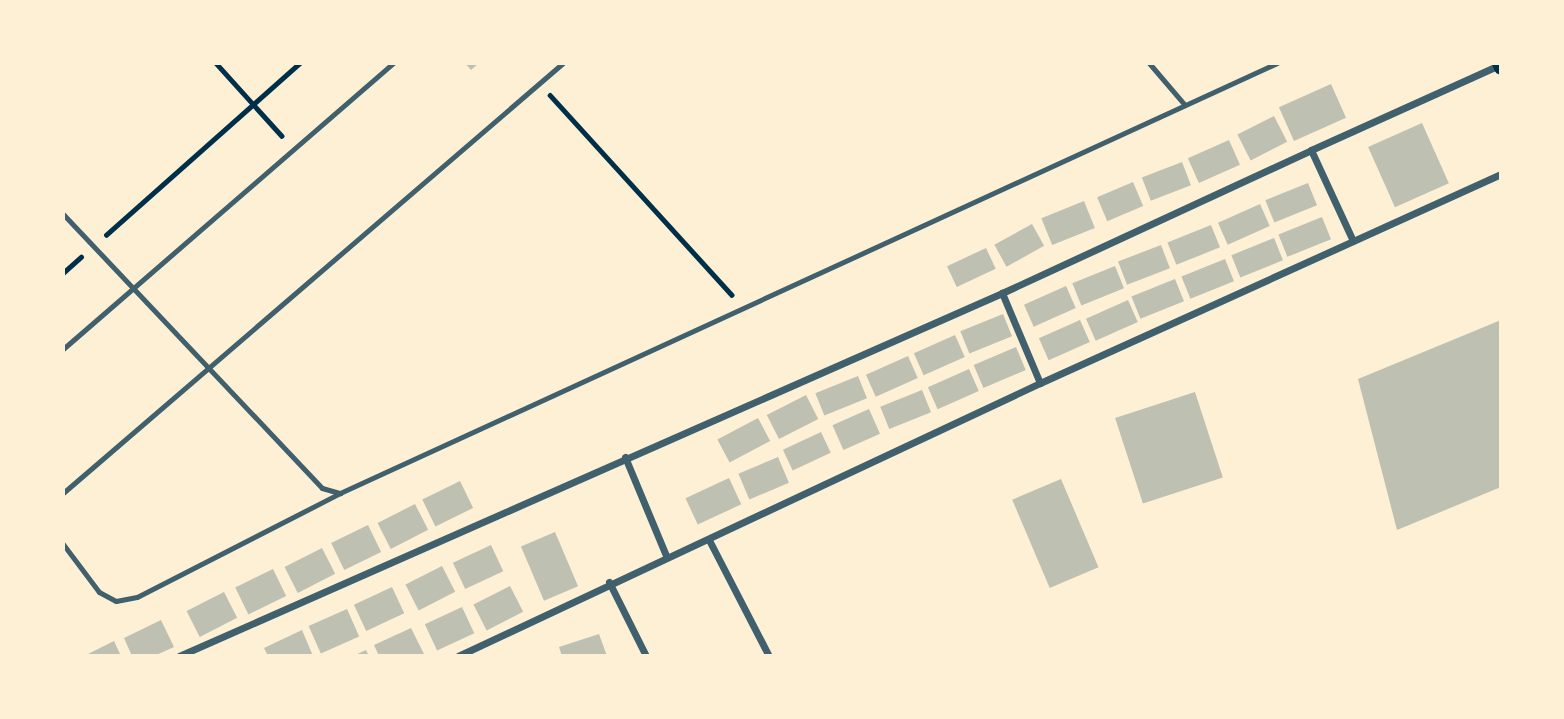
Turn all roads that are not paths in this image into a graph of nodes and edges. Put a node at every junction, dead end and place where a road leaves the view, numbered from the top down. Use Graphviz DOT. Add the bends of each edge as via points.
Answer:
graph roads {
  1 [pos="393,63"];
  2 [pos="563,63"];
  3 [pos="1149,63"];
  4 [pos="1277,63"];
  5 [pos="1500,65"];
  6 [pos="1185,105"];
  7 [pos="1311,150"];
  8 [pos="1501,174"];
  9 [pos="63,214"];
  10 [pos="1353,241"];
  11 [pos="132,291"];
  12 [pos="1002,293"];
  13 [pos="63,349"];
  14 [pos="209,371"];
  15 [pos="1040,383"];
  16 [pos="625,457"];
  17 [pos="63,493"];
  18 [pos="340,493"];
  19 [pos="709,540"];
  20 [pos="63,544"];
  21 [pos="667,558"];
  22 [pos="609,582"];
  23 [pos="195,653"];
  24 [pos="179,656"];
  25 [pos="458,656"];
  26 [pos="646,656"];
  27 [pos="769,656"];
  1 -- 11 [label="lane"];
  2 -- 14 [label="lane"];
  3 -- 6 [label="lane"];
  4 -- 6 [label="lane"];
  5 -- 7 [label="street"];
  6 -- 18 [label="lane"];
  7 -- 10 [label="street"];
  7 -- 12 [label="street"];
  8 -- 10 [label="street"];
  9 -- 11 [label="lane"];
  10 -- 15 [label="street"];
  11 -- 13 [label="lane"];
  11 -- 14 [label="lane"];
  12 -- 15 [label="street"];
  12 -- 16 [label="street"];
  14 -- 17 [label="lane"];
  14 -- 18 [label="lane" via="322,488"];
  15 -- 19 [label="street"];
  16 -- 21 [label="street"];
  16 -- 23 [label="street"];
  18 -- 20 [label="lane" via="137,597 116,601 99,592"];
  19 -- 21 [label="street"];
  19 -- 27 [label="street"];
  21 -- 22 [label="street"];
  22 -- 25 [label="street"];
  22 -- 26 [label="street"];
  23 -- 24 [label="street"];
}
